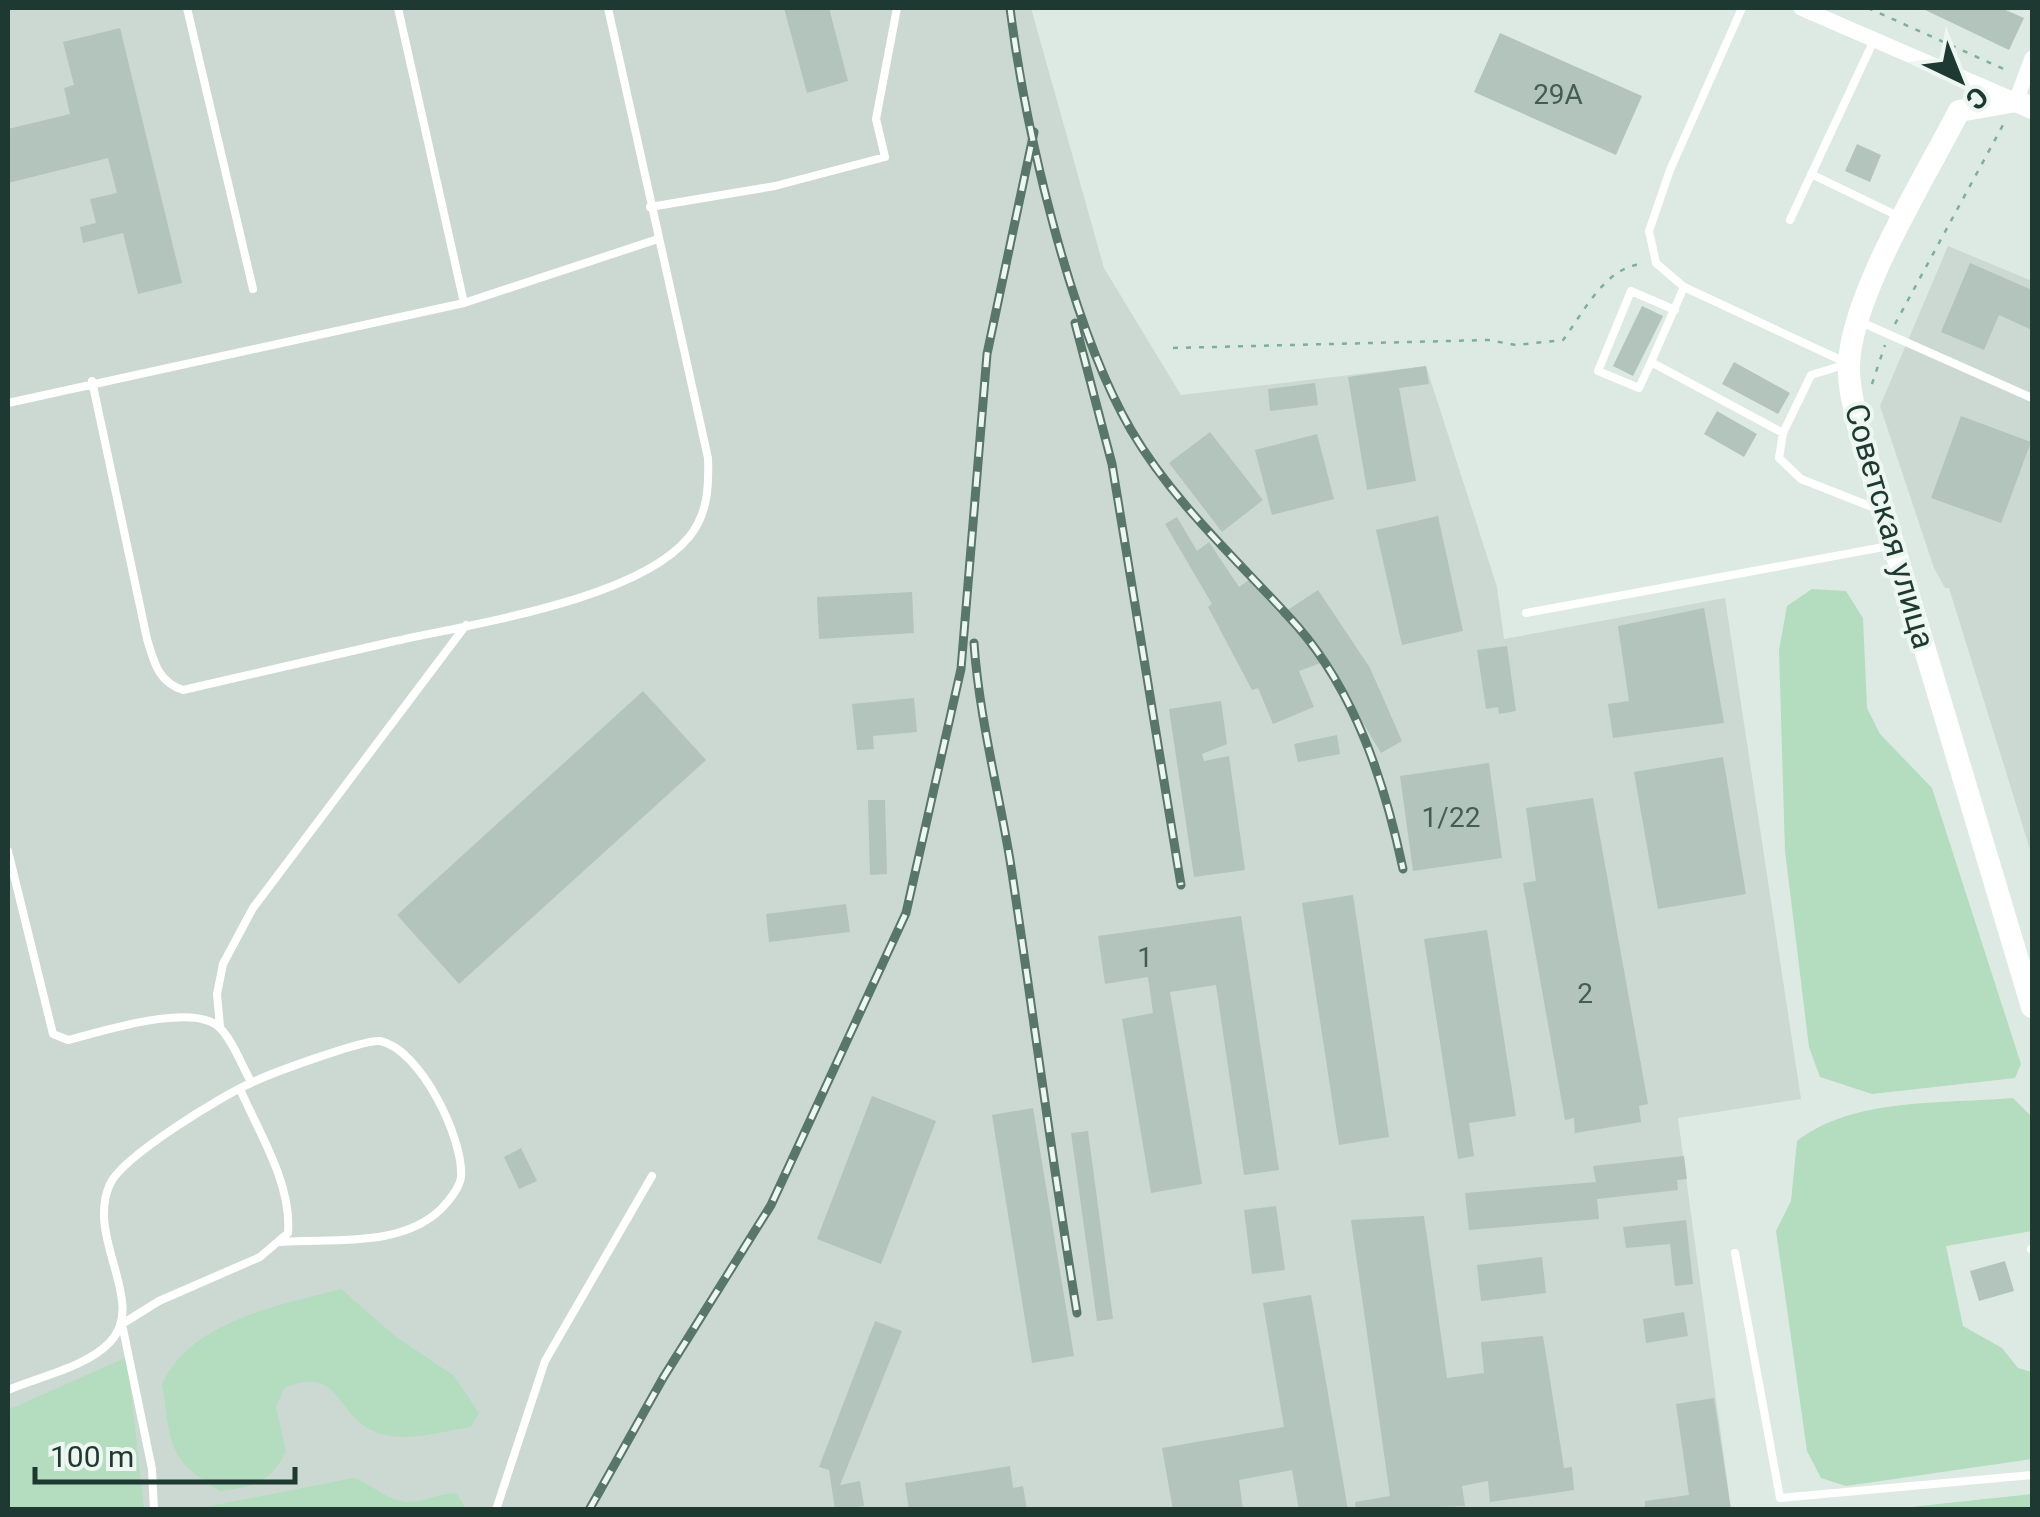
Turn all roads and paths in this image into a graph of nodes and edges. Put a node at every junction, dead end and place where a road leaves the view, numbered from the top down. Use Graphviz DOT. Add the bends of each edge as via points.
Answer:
graph roads {
  1 [pos="187,8"];
  2 [pos="398,8"];
  3 [pos="608,8"];
  4 [pos="897,8"];
  5 [pos="1742,8"];
  6 [pos="1800,8"];
  7 [pos="1868,8"];
  8 [pos="1874,40"];
  9 [pos="2032,58"];
  10 [pos="2026,78"];
  11 [pos="2024,104"];
  12 [pos="1812,174"];
  13 [pos="650,207"];
  14 [pos="1904,218"];
  15 [pos="1790,220"];
  16 [pos="658,239"];
  17 [pos="1656,263"];
  18 [pos="1684,287"];
  19 [pos="254,289"];
  20 [pos="464,303"];
  21 [pos="1675,310"];
  22 [pos="1858,321"];
  23 [pos="1888,335"];
  24 [pos="1174,348"];
  25 [pos="1651,362"];
  26 [pos="1849,364"];
  27 [pos="92,382"];
  28 [pos="2032,398"];
  29 [pos="8,404"];
  30 [pos="1783,433"];
  31 [pos="1884,512"];
  32 [pos="1894,545"];
  33 [pos="1526,613"];
  34 [pos="466,625"];
  35 [pos="8,850"];
  36 [pos="12,889"];
  37 [pos="2032,1008"];
  38 [pos="220,1027"];
  39 [pos="252,1082"];
  40 [pos="240,1088"];
  41 [pos="652,1176"];
  42 [pos="281,1242"];
  43 [pos="1735,1253"];
  44 [pos="122,1324"];
  45 [pos="8,1390"];
  46 [pos="2032,1475"];
  47 [pos="154,1510"];
  48 [pos="496,1510"];
  1 -- 19 [label="lane"];
  2 -- 20 [label="lane"];
  3 -- 13 [label="lane"];
  4 -- 13 [label="lane" via="876,118 885,157 775,186"];
  5 -- 17 [label="lane" via="1664,185 1649,231"];
  6 -- 8 [label="street"];
  7 -- 10 [label="path"];
  8 -- 11 [label="street"];
  8 -- 12 [label="lane"];
  9 -- 10 [label="street"];
  10 -- 11 [label="street"];
  11 -- 14 [label="street, Советская улица" via="1959,111"];
  11 -- 23 [label="path"];
  12 -- 14 [label="lane"];
  12 -- 15 [label="lane"];
  13 -- 16 [label="lane"];
  14 -- 22 [label="street, Советская улица"];
  16 -- 20 [label="lane"];
  16 -- 34 [label="lane" via="708,458 710,488 701,520 659,563 623,580 558,604"];
  17 -- 18 [label="lane"];
  17 -- 24 [label="path" via="1628,264 1605,282 1562,340"];
  18 -- 21 [label="lane"];
  18 -- 26 [label="lane"];
  20 -- 27 [label="lane"];
  21 -- 25 [label="lane"];
  21 -- 25 [label="lane" via="1631,291 1598,371 1638,388"];
  22 -- 23 [label="lane"];
  22 -- 26 [label="street, Советская улица"];
  23 -- 28 [label="lane"];
  25 -- 30 [label="lane"];
  26 -- 30 [label="lane" via="1811,375"];
  26 -- 31 [label="street, Советская улица" via="1858,426"];
  27 -- 29 [label="lane"];
  27 -- 34 [label="lane" via="147,639 158,674 170,686 183,690"];
  30 -- 31 [label="lane" via="1779,458 1801,479"];
  31 -- 32 [label="street, Советская улица"];
  32 -- 33 [label="lane"];
  32 -- 37 [label="street, Советская улица"];
  34 -- 38 [label="lane" via="253,908 223,964 216,994"];
  35 -- 36 [label="lane"];
  36 -- 38 [label="lane" via="53,1034 68,1040 172,1017"];
  38 -- 39 [label="lane"];
  39 -- 40 [label="lane"];
  39 -- 42 [label="lane" via="378,1040 419,1069 460,1144 461,1182 440,1210 407,1228 356,1239"];
  40 -- 42 [label="lane" via="289,1214"];
  40 -- 44 [label="lane" via="144,1149 111,1180 102,1209 126,1312"];
  41 -- 48 [label="lane" via="545,1361"];
  42 -- 44 [label="lane"];
  43 -- 46 [label="lane" via="1780,1498"];
  44 -- 45 [label="lane" via="110,1344"];
  44 -- 47 [label="lane"];
}
